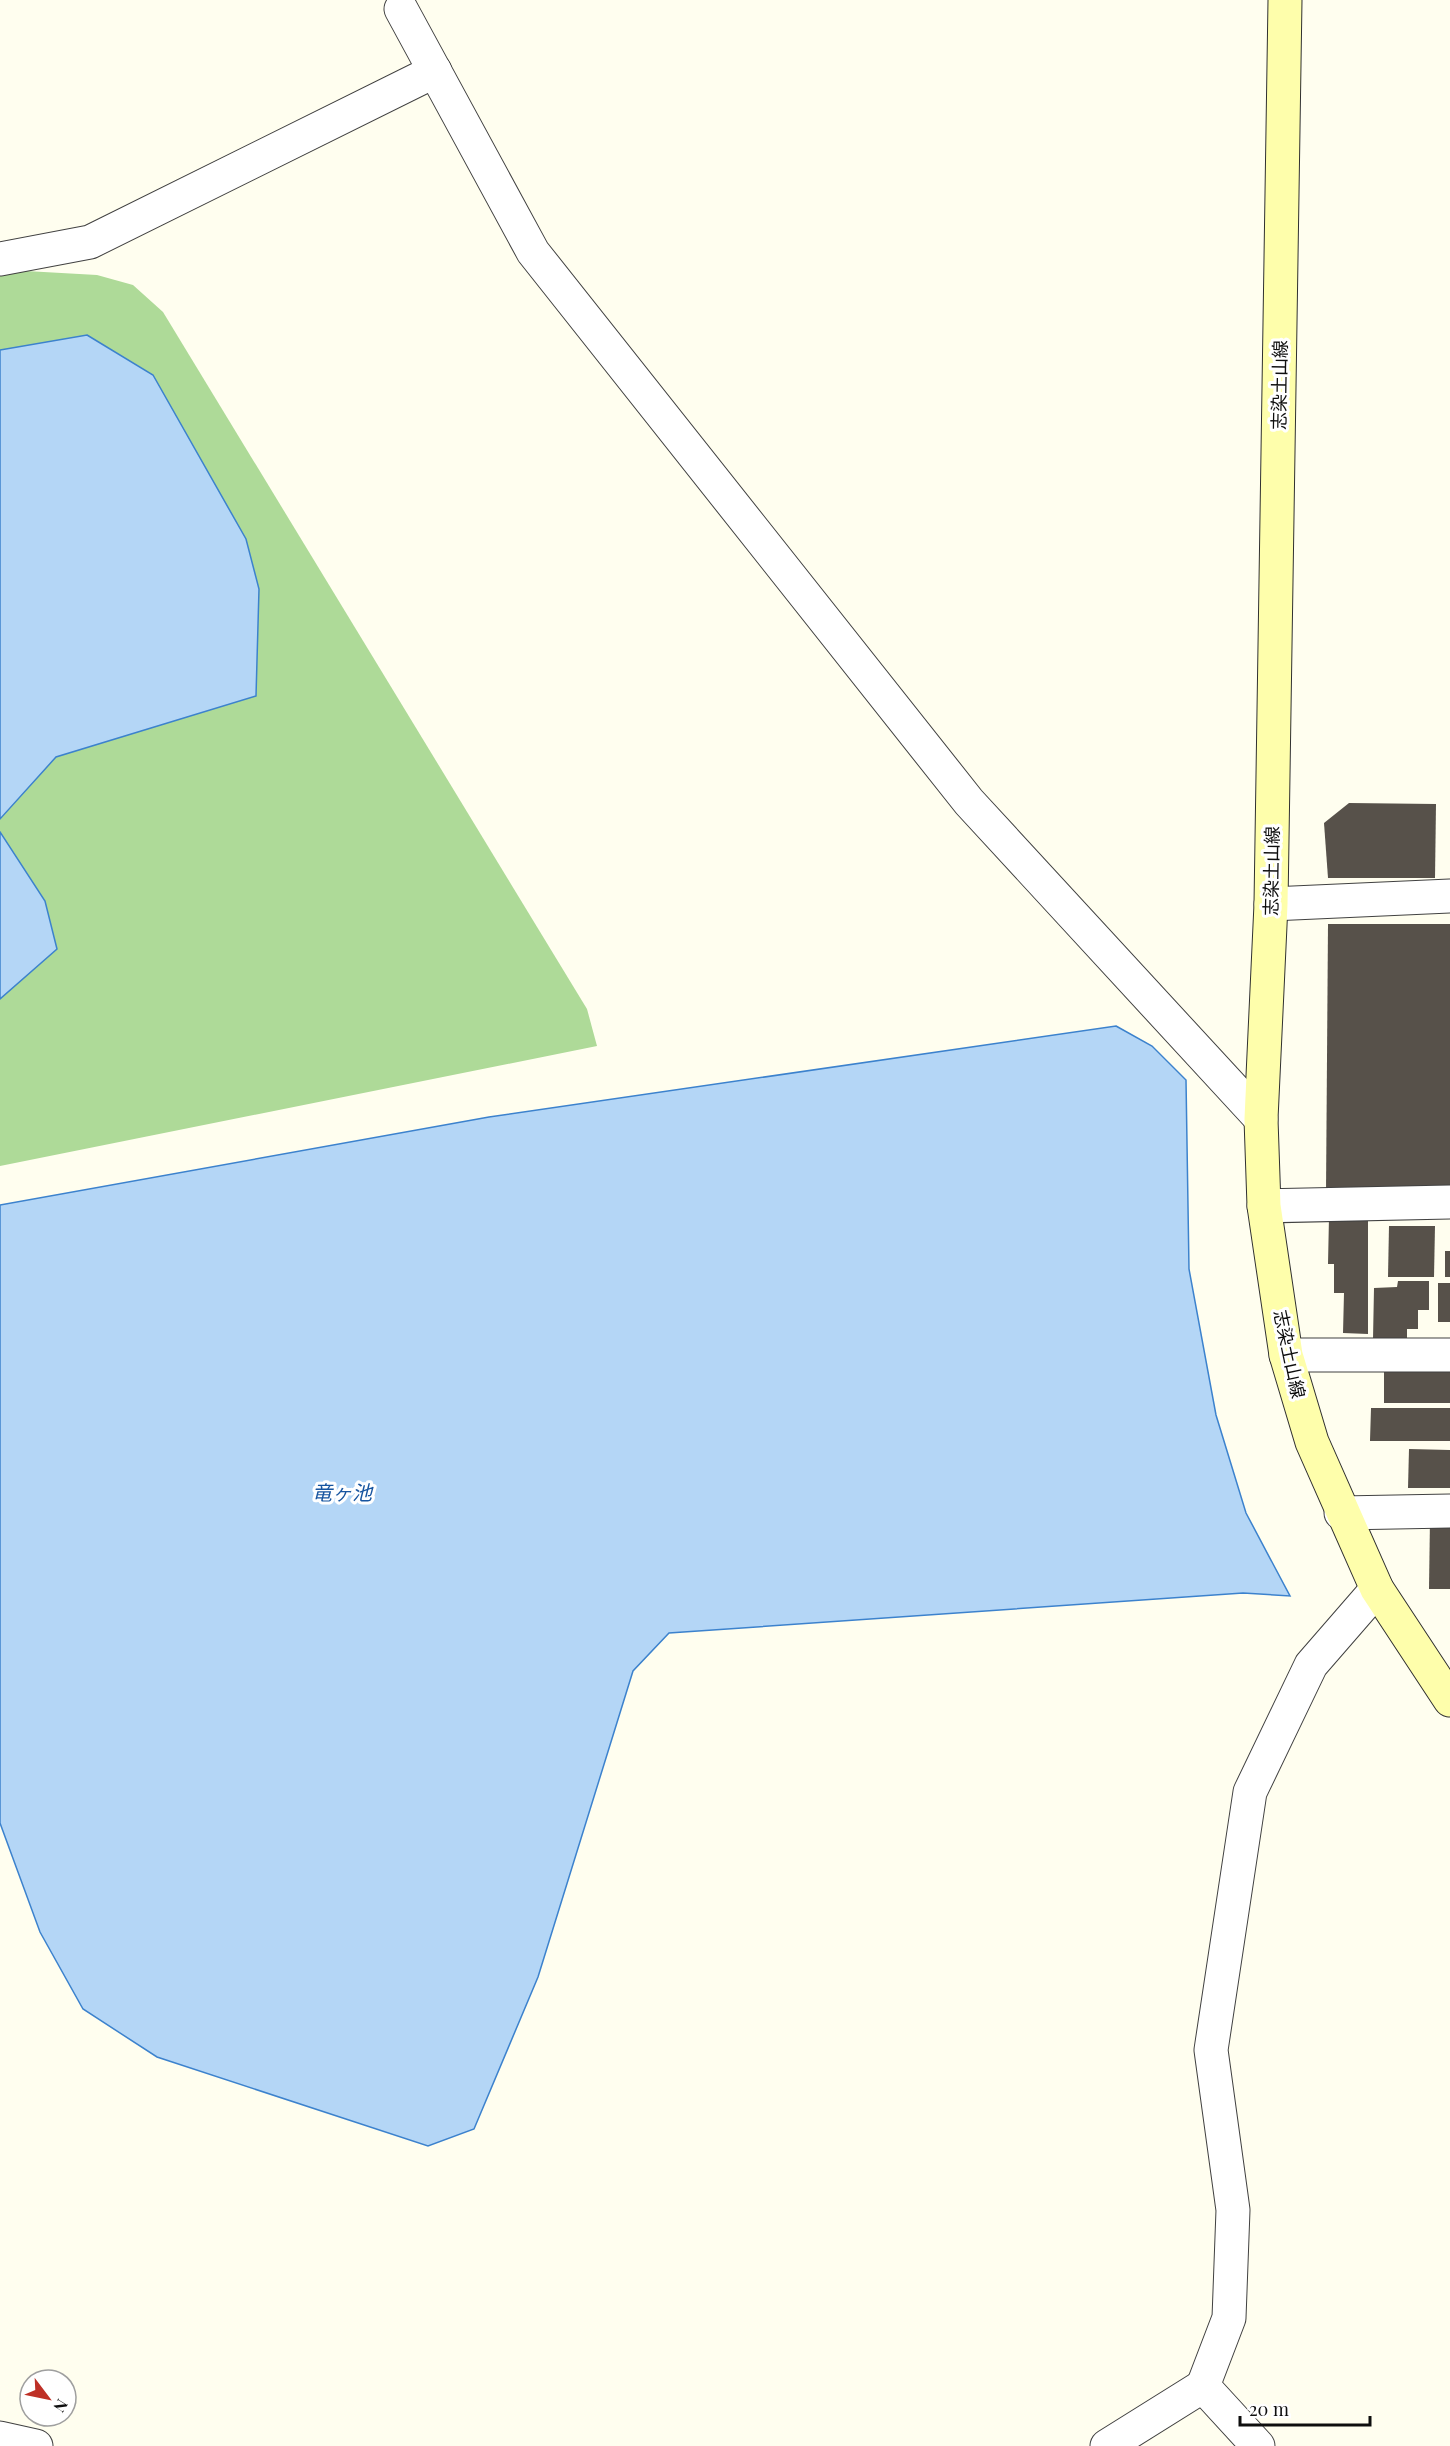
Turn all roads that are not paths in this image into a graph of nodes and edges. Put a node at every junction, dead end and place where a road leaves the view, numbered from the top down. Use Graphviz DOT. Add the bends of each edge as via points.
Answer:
graph roads {
  1 [pos="1285,0"];
  2 [pos="401,9"];
  3 [pos="435,71"];
  4 [pos="0,259"];
  5 [pos="1450,896"];
  6 [pos="1271,904"];
  7 [pos="1261,1119"];
  8 [pos="1450,1202"];
  9 [pos="1264,1206"];
  10 [pos="1286,1355"];
  11 [pos="1450,1355"];
  12 [pos="1450,1511"];
  13 [pos="1341,1513"];
  14 [pos="1377,1589"];
  15 [pos="1450,1700"];
  16 [pos="1203,2386"];
  17 [pos="0,2439"];
  18 [pos="36,2446"];
  19 [pos="1107,2446"];
  20 [pos="1258,2446"];
  1 -- 6 [label="main road, 志染土山線"];
  2 -- 3 [label="street"];
  3 -- 4 [label="street" via="90,242"];
  3 -- 7 [label="street" via="533,252 969,802"];
  5 -- 6 [label="street"];
  6 -- 7 [label="main road, 志染土山線"];
  7 -- 9 [label="main road, 志染土山線"];
  8 -- 9 [label="street"];
  9 -- 10 [label="main road, 志染土山線"];
  10 -- 11 [label="street"];
  10 -- 13 [label="main road, 志染土山線" via="1312,1442"];
  12 -- 13 [label="street"];
  13 -- 14 [label="main road, 志染土山線"];
  14 -- 15 [label="main road, 志染土山線"];
  14 -- 16 [label="street" via="1311,1665 1250,1792 1211,2050 1233,2210 1229,2318"];
  16 -- 19 [label="street"];
  16 -- 20 [label="street"];
  17 -- 18 [label="street"];
}
